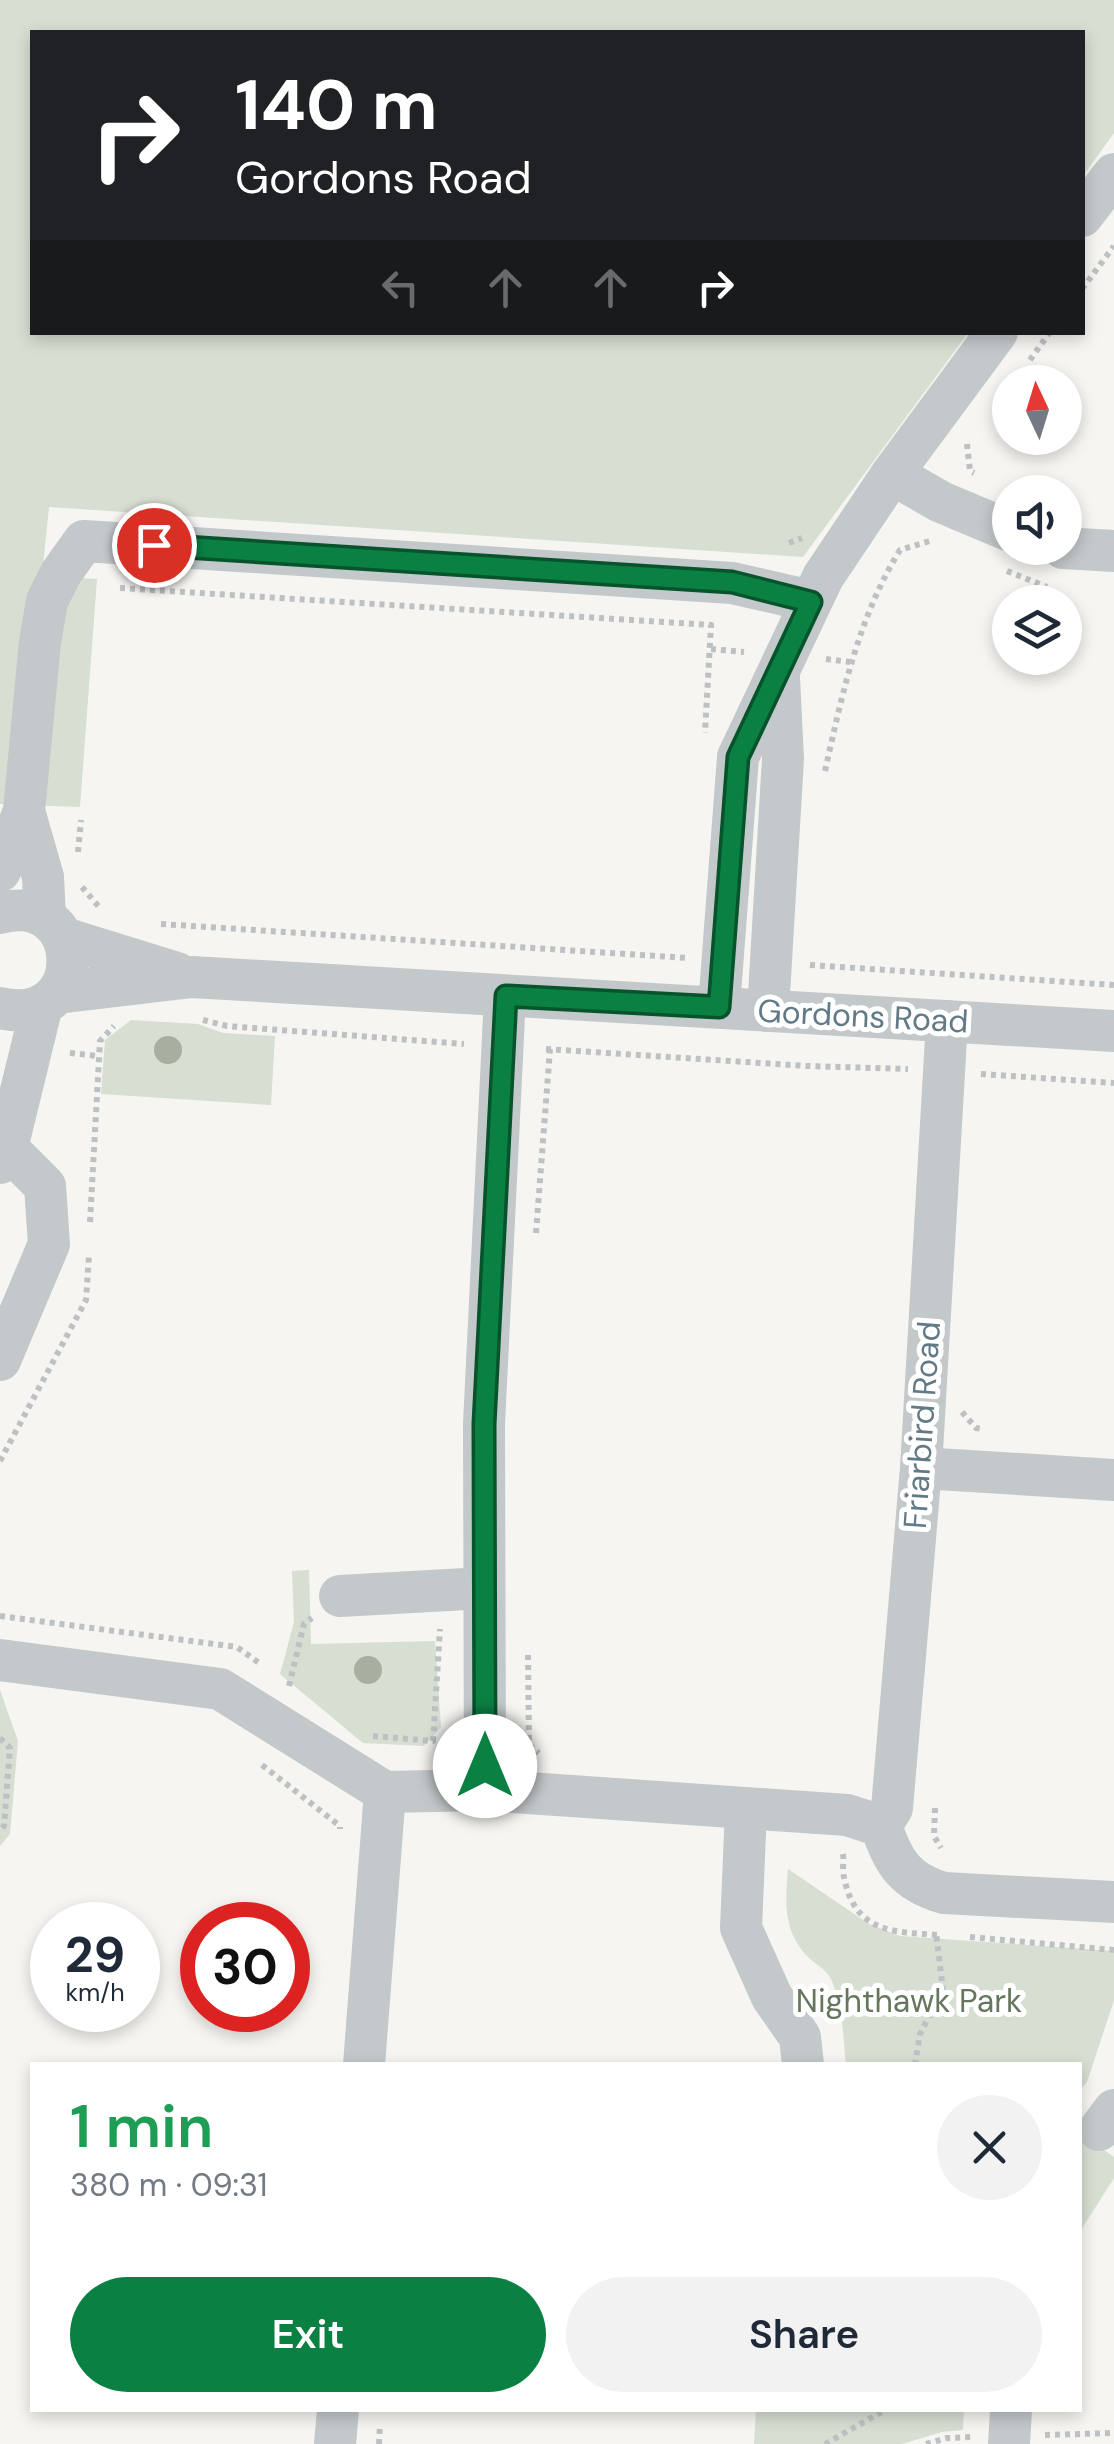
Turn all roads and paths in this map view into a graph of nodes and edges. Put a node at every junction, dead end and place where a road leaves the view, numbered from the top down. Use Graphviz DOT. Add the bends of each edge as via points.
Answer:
graph roads {
  1 [pos="1114,174"];
  2 [pos="1085,212"];
  3 [pos="1114,246"];
  4 [pos="1085,285"];
  5 [pos="995,335"];
  6 [pos="892,474"];
  7 [pos="992,540"];
  8 [pos="945,547"];
  9 [pos="1082,549"];
  10 [pos="1114,552"];
  11 [pos="1023,565"];
  12 [pos="1046,585"];
  13 [pos="120,588"];
  14 [pos="811,602"];
  15 [pos="779,672"];
  16 [pos="704,746"];
  17 [pos="823,778"];
  18 [pos="24,812"];
  19 [pos="0,870"];
  20 [pos="51,911"];
  21 [pos="0,912"];
  22 [pos="109,920"];
  23 [pos="157,924"];
  24 [pos="691,939"];
  25 [pos="474,944"];
  26 [pos="809,946"];
  27 [pos="690,958"];
  28 [pos="808,964"];
  29 [pos="990,977"];
  30 [pos="1114,985"];
  31 [pos="489,995"];
  32 [pos="194,998"];
  33 [pos="50,999"];
  34 [pos="703,1007"];
  35 [pos="0,1008"];
  36 [pos="788,1013"];
  37 [pos="123,1018"];
  38 [pos="966,1022"];
  39 [pos="1114,1032"];
  40 [pos="503,1047"];
  41 [pos="550,1049"];
  42 [pos="683,1058"];
  43 [pos="807,1066"];
  44 [pos="943,1071"];
  45 [pos="1114,1083"];
  46 [pos="902,1089"];
  47 [pos="981,1094"];
  48 [pos="0,1099"];
  49 [pos="3,1156"];
  50 [pos="90,1225"];
  51 [pos="536,1238"];
  52 [pos="89,1244"];
  53 [pos="0,1360"];
  54 [pos="961,1410"];
  55 [pos="993,1430"];
  56 [pos="0,1461"];
  57 [pos="921,1468"];
  58 [pos="1114,1480"];
  59 [pos="484,1588"];
  60 [pos="442,1592"];
  61 [pos="340,1596"];
  62 [pos="0,1616"];
  63 [pos="528,1651"];
  64 [pos="0,1660"];
  65 [pos="263,1666"];
  66 [pos="276,1676"];
  67 [pos="289,1686"];
  68 [pos="304,1696"];
  69 [pos="360,1733"];
  70 [pos="0,1738"];
  71 [pos="251,1757"];
  72 [pos="545,1758"];
  73 [pos="485,1790"];
  74 [pos="384,1792"];
  75 [pos="936,1799"];
  76 [pos="746,1808"];
  77 [pos="881,1826"];
  78 [pos="0,1831"];
  79 [pos="338,1846"];
  80 [pos="828,1853"];
  81 [pos="944,1893"];
  82 [pos="1114,1902"];
  83 [pos="935,1934"];
  84 [pos="1114,1950"];
  85 [pos="364,2062"];
  86 [pos="802,2062"];
  87 [pos="915,2062"];
  88 [pos="338,2412"];
  89 [pos="881,2412"];
  90 [pos="1011,2412"];
  91 [pos="336,2444"];
  92 [pos="825,2444"];
  93 [pos="1009,2444"];
  1 -- 2 [label="street"];
  3 -- 4 [label="path"];
  5 -- 6 [label="street"];
  6 -- 7 [label="street"];
  6 -- 14 [label="street"];
  8 -- 17 [label="path" via="920,542 900,550 889,568 850,662"];
  9 -- 10 [label="street"];
  11 -- 12 [label="path"];
  13 -- 16 [label="path" via="711,626"];
  14 -- 15 [label="street"];
  14 -- 18 [label="street" via="732,582 84,541 47,601"];
  15 -- 34 [label="street" via="738,757"];
  15 -- 36 [label="street"];
  18 -- 19 [label="street"];
  18 -- 20 [label="street"];
  20 -- 21 [label="street, Gordons Road"];
  20 -- 22 [label="path" via="75,878"];
  20 -- 32 [label="street, Gordons Road"];
  20 -- 33 [label="street" via="69,966"];
  23 -- 25 [label="path"];
  24 -- 27 [label="path"];
  25 -- 27 [label="path"];
  25 -- 31 [label="path"];
  26 -- 28 [label="path"];
  27 -- 34 [label="path"];
  28 -- 29 [label="path"];
  28 -- 36 [label="path"];
  29 -- 30 [label="path"];
  29 -- 38 [label="path"];
  31 -- 32 [label="street, Gordons Road"];
  31 -- 34 [label="street, Gordons Road"];
  31 -- 40 [label="street"];
  32 -- 33 [label="street, Gordons Road"];
  32 -- 40 [label="path" via="227,1026"];
  33 -- 35 [label="street, Gordons Road" via="28,1010"];
  33 -- 49 [label="street"];
  34 -- 36 [label="street, Gordons Road"];
  34 -- 42 [label="path"];
  36 -- 38 [label="street, Gordons Road"];
  36 -- 43 [label="path"];
  37 -- 50 [label="path" via="100,1041"];
  38 -- 39 [label="street, Gordons Road"];
  38 -- 44 [label="street, Friarbird Road"];
  38 -- 44 [label="path"];
  40 -- 41 [label="path"];
  40 -- 59 [label="street" via="484,1424"];
  41 -- 42 [label="path"];
  41 -- 51 [label="path"];
  42 -- 43 [label="path"];
  43 -- 44 [label="path"];
  44 -- 45 [label="path"];
  44 -- 46 [label="path"];
  44 -- 47 [label="path"];
  44 -- 57 [label="street, Friarbird Road"];
  48 -- 49 [label="street"];
  49 -- 53 [label="street" via="45,1186 50,1244"];
  52 -- 56 [label="path" via="86,1300"];
  54 -- 55 [label="path" via="976,1428"];
  57 -- 58 [label="street"];
  57 -- 77 [label="street, Friarbird Road" via="892,1808"];
  59 -- 60 [label="street"];
  59 -- 73 [label="street"];
  60 -- 61 [label="street"];
  60 -- 69 [label="path" via="433,1742"];
  61 -- 67 [label="path" via="304,1624"];
  62 -- 65 [label="path" via="237,1646"];
  63 -- 72 [label="path" via="529,1745"];
  64 -- 74 [label="street" via="220,1689"];
  66 -- 67 [label="path"];
  67 -- 68 [label="path"];
  70 -- 78 [label="path" via="10,1748"];
  71 -- 79 [label="path" via="340,1826"];
  73 -- 74 [label="street"];
  73 -- 76 [label="street"];
  74 -- 85 [label="street"];
  75 -- 81 [label="path" via="934,1836 942,1852"];
  76 -- 77 [label="street" via="847,1815"];
  76 -- 86 [label="street" via="741,1928 772,1997 800,2036"];
  77 -- 81 [label="street" via="892,1857 909,1876"];
  80 -- 83 [label="path" via="844,1854 843,1876 867,1920 887,1932"];
  81 -- 82 [label="street"];
  81 -- 83 [label="path"];
  83 -- 84 [label="path"];
  83 -- 87 [label="path" via="942,1990 920,2034"];
  88 -- 91 [label="street"];
  89 -- 92 [label="path"];
  90 -- 93 [label="street"];
}
